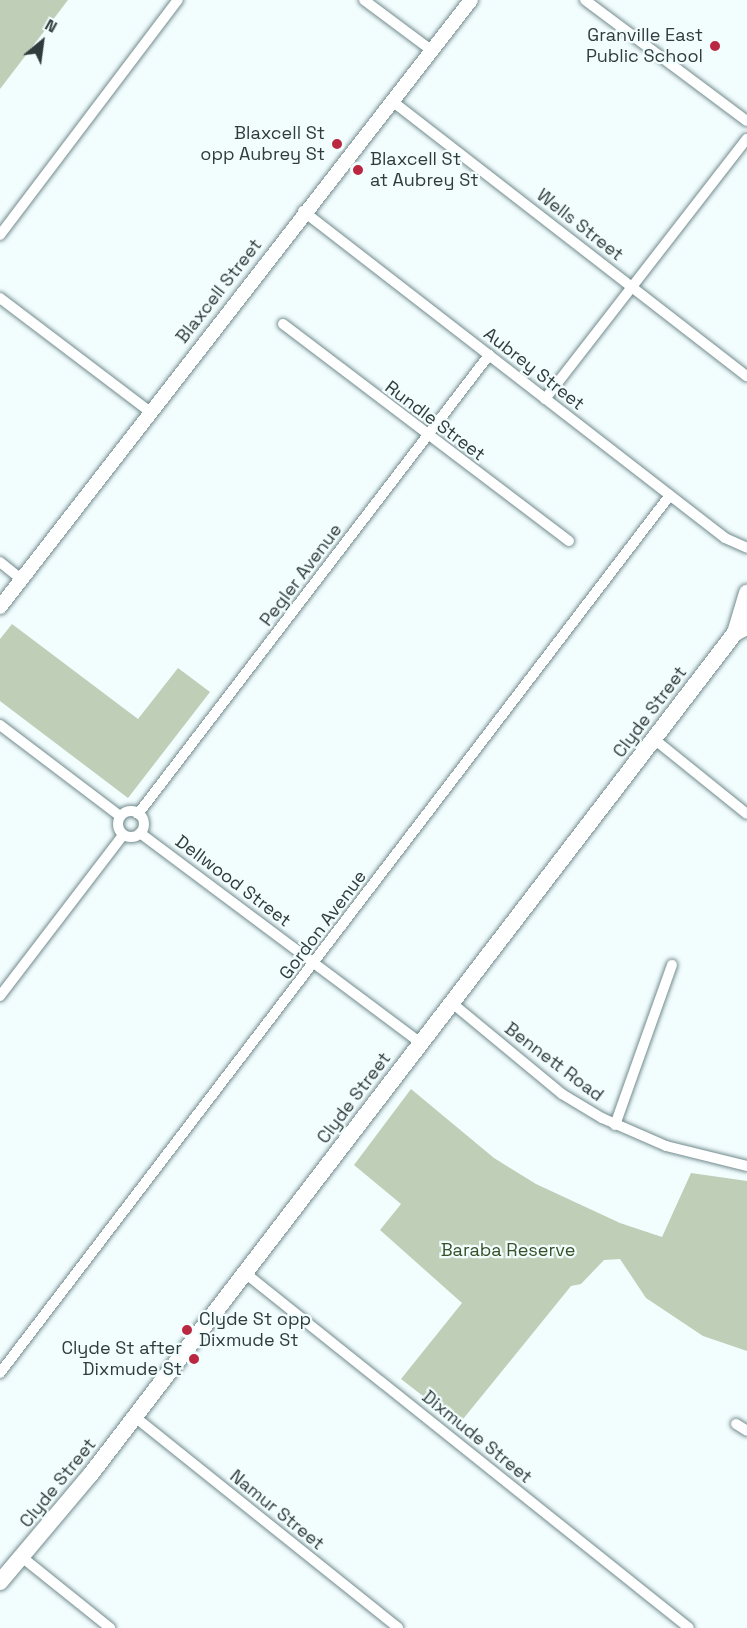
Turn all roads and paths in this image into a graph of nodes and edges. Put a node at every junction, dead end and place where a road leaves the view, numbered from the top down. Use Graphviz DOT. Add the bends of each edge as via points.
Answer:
graph roads {
  1 [pos="178,0"];
  2 [pos="364,0"];
  3 [pos="471,0"];
  4 [pos="585,0"];
  5 [pos="431,50"];
  6 [pos="392,101"];
  7 [pos="747,121"];
  8 [pos="747,139"];
  9 [pos="303,212"];
  10 [pos="0,235"];
  11 [pos="632,287"];
  12 [pos="0,298"];
  13 [pos="283,324"];
  14 [pos="489,355"];
  15 [pos="747,376"];
  16 [pos="545,399"];
  17 [pos="149,411"];
  18 [pos="428,436"];
  19 [pos="670,495"];
  20 [pos="569,541"];
  21 [pos="747,548"];
  22 [pos="0,562"];
  23 [pos="21,579"];
  24 [pos="747,593"];
  25 [pos="0,607"];
  26 [pos="741,630"];
  27 [pos="0,725"];
  28 [pos="654,739"];
  29 [pos="747,813"];
  30 [pos="138,814"];
  31 [pos="120,816"];
  32 [pos="140,833"];
  33 [pos="123,835"];
  34 [pos="315,963"];
  35 [pos="672,965"];
  36 [pos="0,996"];
  37 [pos="452,1003"];
  38 [pos="421,1043"];
  39 [pos="615,1125"];
  40 [pos="747,1166"];
  41 [pos="245,1273"];
  42 [pos="0,1373"];
  43 [pos="135,1417"];
  44 [pos="736,1425"];
  45 [pos="747,1431"];
  46 [pos="23,1558"];
  47 [pos="0,1582"];
  48 [pos="110,1628"];
  49 [pos="399,1628"];
  50 [pos="689,1628"];
  1 -- 10 [label="street"];
  2 -- 5 [label="street"];
  3 -- 5 [label="street, Blaxcell Street"];
  4 -- 7 [label="street"];
  5 -- 6 [label="street, Blaxcell Street"];
  6 -- 9 [label="street, Blaxcell Street"];
  6 -- 11 [label="street, Wells Street"];
  8 -- 11 [label="street"];
  9 -- 14 [label="street, Aubrey Street"];
  9 -- 17 [label="street, Blaxcell Street"];
  11 -- 15 [label="street, Wells Street"];
  11 -- 16 [label="street"];
  12 -- 17 [label="street"];
  13 -- 18 [label="street, Rundle Street"];
  14 -- 16 [label="street, Aubrey Street"];
  14 -- 18 [label="street, Pegler Avenue"];
  16 -- 19 [label="street, Aubrey Street"];
  17 -- 23 [label="street, Blaxcell Street"];
  18 -- 20 [label="street, Rundle Street"];
  18 -- 30 [label="street, Pegler Avenue"];
  19 -- 21 [label="street, Aubrey Street" via="725,538"];
  19 -- 34 [label="street, Gordon Avenue"];
  22 -- 23 [label="street"];
  23 -- 25 [label="street, Blaxcell Street"];
  24 -- 26 [label="main road, Clyde Street"];
  26 -- 28 [label="main road, Clyde Street"];
  27 -- 31 [label="street"];
  28 -- 29 [label="street"];
  28 -- 37 [label="main road, Clyde Street"];
  30 -- 31 [label="street"];
  30 -- 32 [label="street" via="144,825"];
  31 -- 33 [label="street" via="118,823"];
  32 -- 33 [label="street"];
  32 -- 34 [label="street, Dellwood Street"];
  33 -- 36 [label="street"];
  34 -- 38 [label="street, Dellwood Street"];
  34 -- 42 [label="street, Gordon Avenue"];
  35 -- 39 [label="street"];
  37 -- 38 [label="main road, Clyde Street"];
  37 -- 39 [label="street, Bennett Road" via="562,1094"];
  38 -- 41 [label="main road, Clyde Street"];
  39 -- 40 [label="street, Bennett Road" via="676,1150"];
  41 -- 43 [label="main road, Clyde Street"];
  41 -- 50 [label="street, Dixmude Street"];
  43 -- 46 [label="main road, Clyde Street"];
  43 -- 49 [label="street, Namur Street"];
  44 -- 45 [label="street"];
  46 -- 47 [label="main road, Clyde Street"];
  46 -- 48 [label="street"];
}
